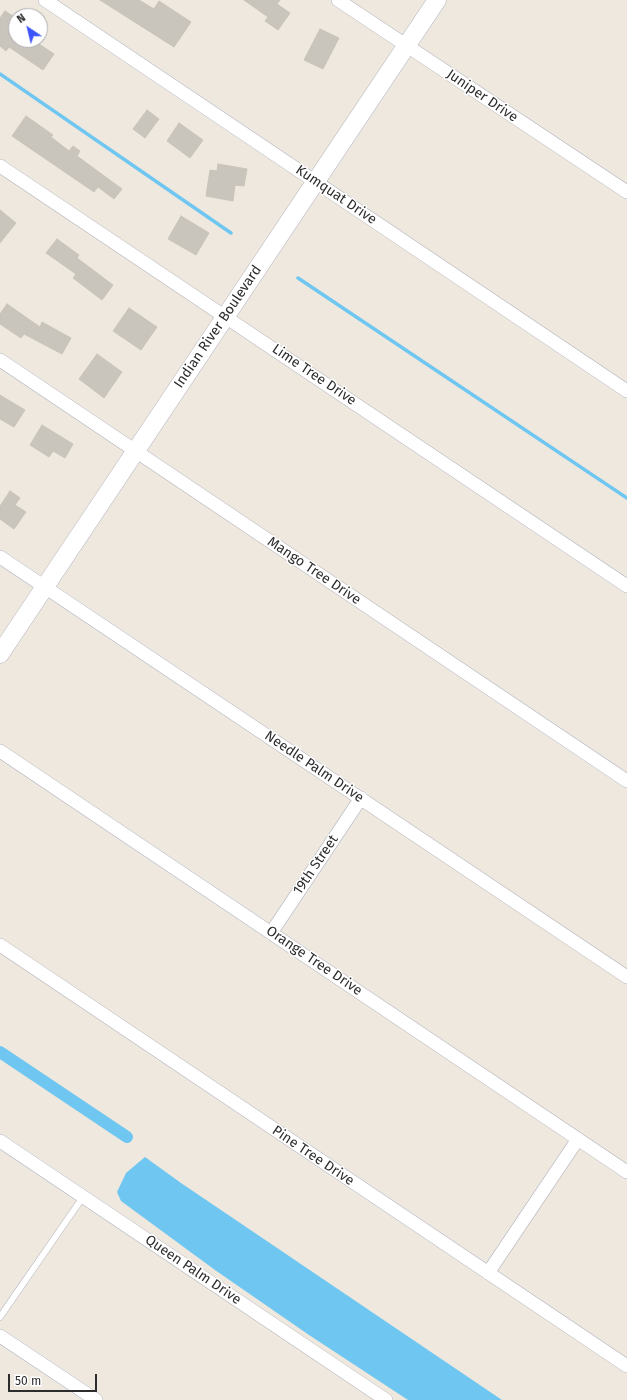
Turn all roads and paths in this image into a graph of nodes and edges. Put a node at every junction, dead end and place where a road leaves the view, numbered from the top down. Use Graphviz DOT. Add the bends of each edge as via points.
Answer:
graph roads {
  1 [pos="45,0"];
  2 [pos="338,0"];
  3 [pos="437,0"];
  4 [pos="407,46"];
  5 [pos="0,166"];
  6 [pos="316,182"];
  7 [pos="627,192"];
  8 [pos="226,316"];
  9 [pos="0,360"];
  10 [pos="627,391"];
  11 [pos="135,451"];
  12 [pos="0,557"];
  13 [pos="627,586"];
  14 [pos="45,587"];
  15 [pos="0,654"];
  16 [pos="0,751"];
  17 [pos="627,781"];
  18 [pos="361,798"];
  19 [pos="271,932"];
  20 [pos="0,945"];
  21 [pos="627,977"];
  22 [pos="578,1139"];
  23 [pos="0,1141"];
  24 [pos="627,1172"];
  25 [pos="83,1197"];
  26 [pos="488,1273"];
  27 [pos="0,1317"];
  28 [pos="0,1336"];
  29 [pos="627,1366"];
  30 [pos="96,1400"];
  31 [pos="386,1400"];
  1 -- 6 [label="street, Kumquat Drive"];
  2 -- 4 [label="street, Juniper Drive"];
  3 -- 4 [label="main road, Indian River Boulevard"];
  4 -- 6 [label="main road, Indian River Boulevard"];
  4 -- 7 [label="street, Juniper Drive"];
  5 -- 8 [label="street, Lime Tree Drive"];
  6 -- 8 [label="main road, Indian River Boulevard"];
  6 -- 10 [label="street, Kumquat Drive"];
  8 -- 11 [label="main road, Indian River Boulevard"];
  8 -- 13 [label="street, Lime Tree Drive"];
  9 -- 11 [label="street, Mango Tree Drive"];
  11 -- 14 [label="main road, Indian River Boulevard"];
  11 -- 17 [label="street, Mango Tree Drive"];
  12 -- 14 [label="street, Needle Palm Drive"];
  14 -- 15 [label="main road, Indian River Boulevard"];
  14 -- 18 [label="street, Needle Palm Drive"];
  16 -- 19 [label="street, Orange Tree Drive"];
  18 -- 19 [label="street, 19th Street"];
  18 -- 21 [label="street, Needle Palm Drive"];
  19 -- 22 [label="street, Orange Tree Drive"];
  20 -- 26 [label="street, Pine Tree Drive"];
  22 -- 24 [label="street, Orange Tree Drive"];
  22 -- 26 [label="street"];
  23 -- 25 [label="street, Queen Palm Drive"];
  25 -- 27 [label="lane"];
  25 -- 31 [label="street, Queen Palm Drive"];
  26 -- 29 [label="street, Pine Tree Drive"];
  28 -- 30 [label="street"];
}
